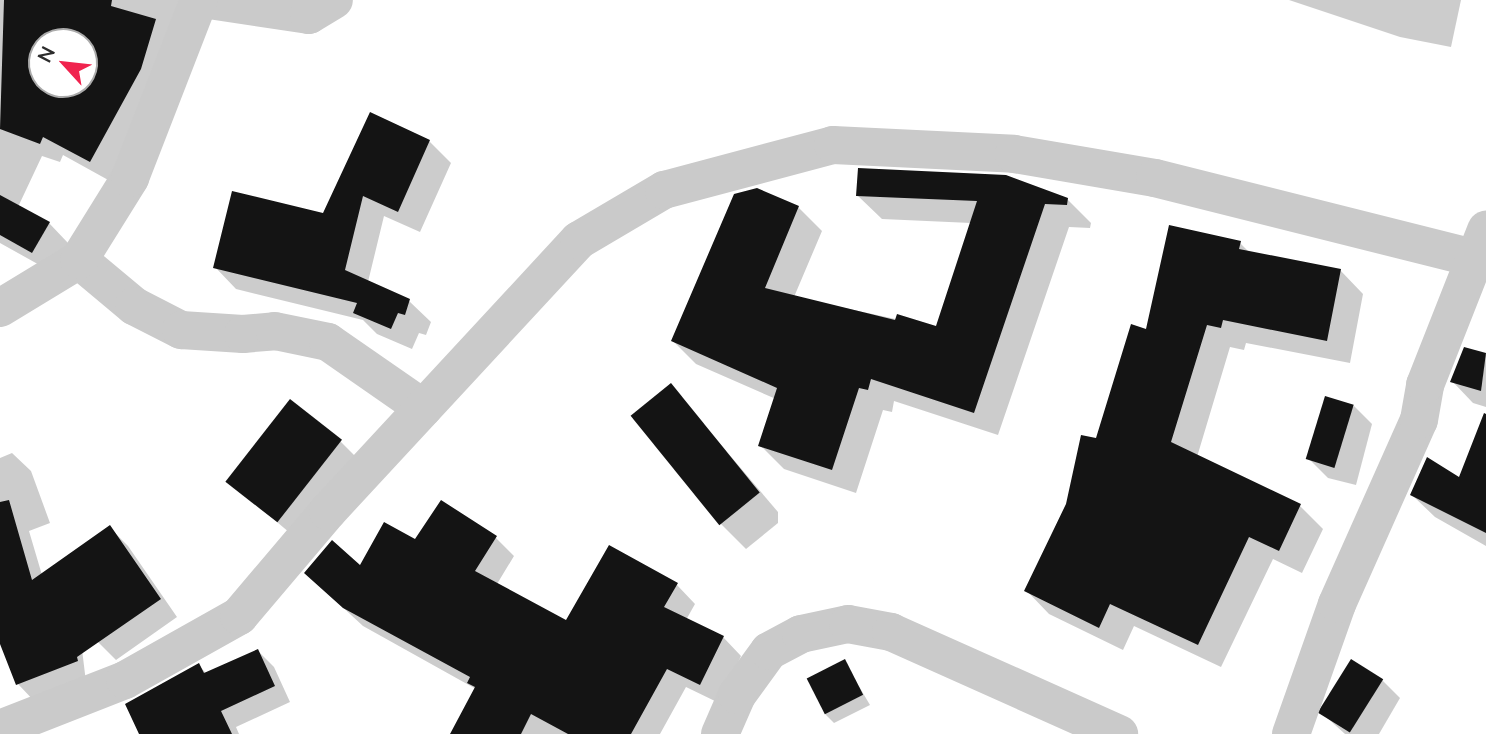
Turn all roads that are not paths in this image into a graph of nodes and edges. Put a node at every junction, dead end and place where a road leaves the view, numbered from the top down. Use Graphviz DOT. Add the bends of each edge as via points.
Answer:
graph roads {
  1 [pos="199,0"];
  2 [pos="209,0"];
  3 [pos="334,0"];
  4 [pos="1480,244"];
  5 [pos="79,260"];
  6 [pos="0,308"];
  7 [pos="423,408"];
  8 [pos="0,729"];
  9 [pos="720,734"];
  10 [pos="1119,734"];
  11 [pos="1292,734"];
  1 -- 5 [label="street" via="130,178"];
  2 -- 3 [label="street" via="309,15"];
  4 -- 7 [label="street" via="1014,154 833,145 664,190 579,240"];
  4 -- 11 [label="street" via="1425,385 1419,420 1336,604"];
  5 -- 6 [label="street"];
  5 -- 7 [label="street" via="134,306 181,330 275,331 328,342"];
  7 -- 8 [label="street" via="239,616 124,680"];
  9 -- 10 [label="street" via="737,695 769,651 801,634 848,624 891,632"];
}
